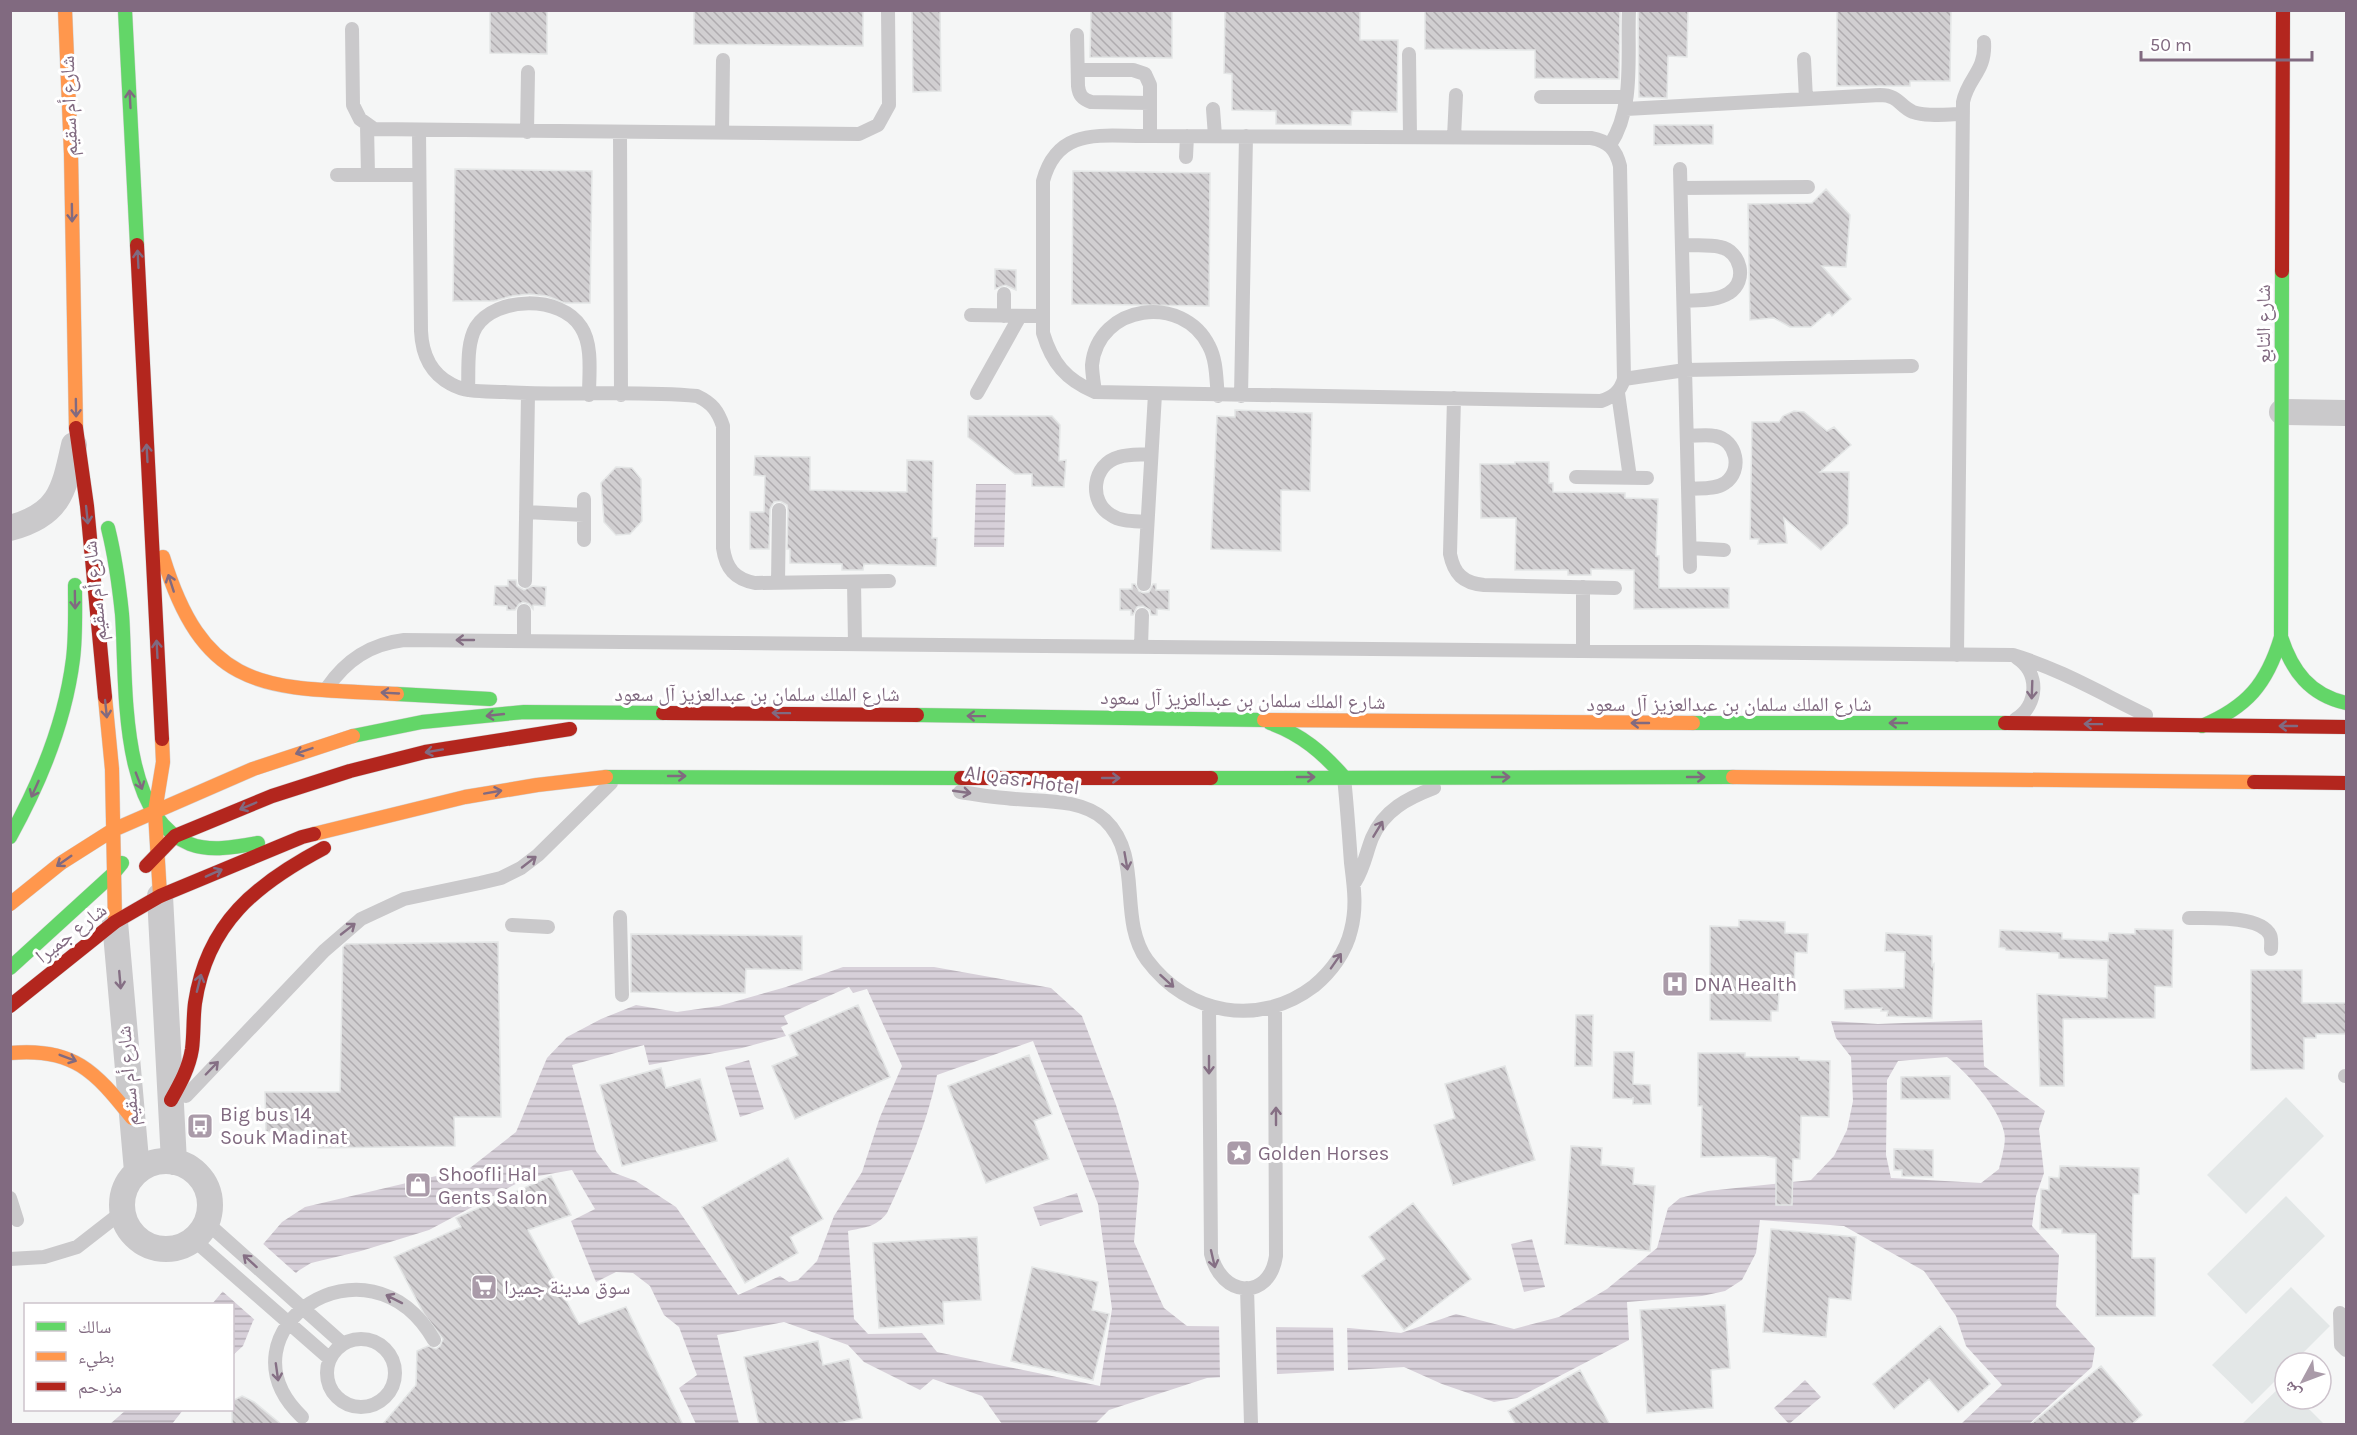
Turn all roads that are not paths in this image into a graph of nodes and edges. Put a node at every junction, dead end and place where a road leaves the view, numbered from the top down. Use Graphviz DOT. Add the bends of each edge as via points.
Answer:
graph roads {
  1 [pos="65,10"];
  2 [pos="125,10"];
  3 [pos="888,10"];
  4 [pos="1629,10"];
  5 [pos="2283,10"];
  6 [pos="352,29"];
  7 [pos="1077,35"];
  8 [pos="1984,42"];
  9 [pos="1409,54"];
  10 [pos="1804,59"];
  11 [pos="723,60"];
  12 [pos="1078,70"];
  13 [pos="528,72"];
  14 [pos="1456,95"];
  15 [pos="1541,97"];
  16 [pos="1806,99"];
  17 [pos="1150,103"];
  18 [pos="1626,103"];
  19 [pos="1213,109"];
  20 [pos="1962,114"];
  21 [pos="367,125"];
  22 [pos="419,131"];
  23 [pos="527,132"];
  24 [pos="620,133"];
  25 [pos="722,133"];
  26 [pos="1150,136"];
  27 [pos="1187,136"];
  28 [pos="1215,136"];
  29 [pos="1246,136"];
  30 [pos="1410,137"];
  31 [pos="1454,138"];
  32 [pos="1610,145"];
  33 [pos="1186,157"];
  34 [pos="1680,169"];
  35 [pos="337,175"];
  36 [pos="368,175"];
  37 [pos="419,175"];
  38 [pos="1808,187"];
  39 [pos="1681,188"];
  40 [pos="1682,245"];
  41 [pos="1004,294"];
  42 [pos="1683,301"];
  43 [pos="972,315"];
  44 [pos="1004,315"];
  45 [pos="1020,316"];
  46 [pos="1042,316"];
  47 [pos="1912,366"];
  48 [pos="1685,370"];
  49 [pos="1624,379"];
  50 [pos="468,390"];
  51 [pos="1095,392"];
  52 [pos="977,393"];
  53 [pos="1618,393"];
  54 [pos="528,394"];
  55 [pos="1155,394"];
  56 [pos="589,395"];
  57 [pos="621,395"];
  58 [pos="1218,396"];
  59 [pos="1240,396"];
  60 [pos="1454,399"];
  61 [pos="2282,412"];
  62 [pos="2346,412"];
  63 [pos="76,436"];
  64 [pos="1687,436"];
  65 [pos="1151,454"];
  66 [pos="1576,477"];
  67 [pos="1630,477"];
  68 [pos="1647,478"];
  69 [pos="1689,489"];
  70 [pos="584,499"];
  71 [pos="101,501"];
  72 [pos="779,510"];
  73 [pos="150,512"];
  74 [pos="526,512"];
  75 [pos="584,515"];
  76 [pos="106,518"];
  77 [pos="74,522"];
  78 [pos="1147,522"];
  79 [pos="10,528"];
  80 [pos="584,540"];
  81 [pos="1690,548"];
  82 [pos="1724,550"];
  83 [pos="1690,567"];
  84 [pos="75,568"];
  85 [pos="525,580"];
  86 [pos="889,581"];
  87 [pos="854,582"];
  88 [pos="778,583"];
  89 [pos="1144,584"];
  90 [pos="1583,587"];
  91 [pos="1615,588"];
  92 [pos="524,611"];
  93 [pos="1142,615"];
  94 [pos="2281,637"];
  95 [pos="524,641"];
  96 [pos="855,644"];
  97 [pos="1141,647"];
  98 [pos="1583,651"];
  99 [pos="1957,655"];
  100 [pos="2013,655"];
  101 [pos="326,690"];
  102 [pos="2346,703"];
  103 [pos="721,712"];
  104 [pos="1255,718"];
  105 [pos="2010,723"];
  106 [pos="2166,725"];
  107 [pos="2202,726"];
  108 [pos="2346,727"];
  109 [pos="618,776"];
  110 [pos="1344,777"];
  111 [pos="1464,777"];
  112 [pos="884,778"];
  113 [pos="2346,783"];
  114 [pos="155,811"];
  115 [pos="394,814"];
  116 [pos="114,830"];
  117 [pos="176,836"];
  118 [pos="10,837"];
  119 [pos="141,837"];
  120 [pos="302,837"];
  121 [pos="130,853"];
  122 [pos="156,854"];
  123 [pos="113,874"];
  124 [pos="136,880"];
  125 [pos="36,882"];
  126 [pos="1355,882"];
  127 [pos="127,894"];
  128 [pos="160,896"];
  129 [pos="10,904"];
  130 [pos="65,916"];
  131 [pos="620,917"];
  132 [pos="2189,918"];
  133 [pos="116,922"];
  134 [pos="512,925"];
  135 [pos="548,927"];
  136 [pos="2271,949"];
  137 [pos="10,968"];
  138 [pos="622,995"];
  139 [pos="10,1006"];
  140 [pos="1209,1006"];
  141 [pos="1275,1007"];
  142 [pos="10,1053"];
  143 [pos="172,1105"];
  144 [pos="132,1118"];
  145 [pos="174,1162"];
  146 [pos="137,1171"];
  147 [pos="10,1198"];
  148 [pos="122,1212"];
  149 [pos="17,1220"];
  150 [pos="204,1235"];
  151 [pos="10,1259"];
  152 [pos="1247,1288"];
  153 [pos="302,1308"];
  154 [pos="2340,1313"];
  155 [pos="289,1323"];
  156 [pos="434,1340"];
  157 [pos="343,1344"];
  158 [pos="2346,1350"];
  159 [pos="330,1359"];
  160 [pos="302,1417"];
  161 [pos="1251,1425"];
  1 -- 63 [label="main road, شارع أم سقيم, one-way" via="72,154"];
  73 -- 2 [label="main road, شارع أم سقيم, one-way"];
  3 -- 25 [label="lane" via="889,105 878,124 859,134"];
  4 -- 18 [label="lane"];
  5 -- 61 [label="main road, شارع التابع"];
  6 -- 21 [label="lane" via="353,105"];
  7 -- 12 [label="lane"];
  8 -- 20 [label="lane" via="1981,66 1965,93"];
  9 -- 30 [label="lane"];
  10 -- 16 [label="lane"];
  11 -- 25 [label="lane"];
  12 -- 17 [label="lane" via="1079,93 1084,99"];
  12 -- 17 [label="lane" via="1140,71 1149,79"];
  13 -- 23 [label="lane"];
  14 -- 31 [label="lane"];
  15 -- 18 [label="lane"];
  16 -- 18 [label="lane"];
  16 -- 20 [label="lane" via="1888,95 1913,112"];
  17 -- 26 [label="lane"];
  18 -- 32 [label="lane" via="1622,122"];
  19 -- 28 [label="lane"];
  20 -- 99 [label="lane"];
  21 -- 22 [label="lane" via="383,131"];
  21 -- 36 [label="lane"];
  22 -- 23 [label="lane"];
  22 -- 37 [label="lane"];
  23 -- 24 [label="lane"];
  24 -- 25 [label="lane"];
  24 -- 57 [label="lane"];
  26 -- 27 [label="lane"];
  26 -- 46 [label="lane" via="1073,140 1058,150 1048,164 1043,182"];
  27 -- 28 [label="lane"];
  27 -- 33 [label="lane"];
  28 -- 29 [label="lane"];
  29 -- 30 [label="lane"];
  29 -- 59 [label="lane"];
  30 -- 31 [label="lane"];
  31 -- 32 [label="lane" via="1591,138"];
  32 -- 49 [label="lane" via="1620,166"];
  34 -- 39 [label="lane"];
  35 -- 36 [label="lane"];
  36 -- 37 [label="lane"];
  37 -- 50 [label="lane" via="422,348 439,376 452,386"];
  38 -- 39 [label="lane"];
  39 -- 40 [label="lane"];
  40 -- 42 [label="lane"];
  40 -- 42 [label="lane" via="1720,246 1731,252 1741,272 1731,293 1720,298"];
  41 -- 44 [label="lane"];
  42 -- 48 [label="lane"];
  43 -- 44 [label="lane"];
  44 -- 45 [label="lane"];
  45 -- 46 [label="lane"];
  45 -- 52 [label="lane"];
  46 -- 51 [label="lane" via="1043,333 1055,364 1066,376"];
  47 -- 48 [label="lane"];
  48 -- 49 [label="lane"];
  48 -- 64 [label="lane"];
  49 -- 53 [label="lane"];
  50 -- 54 [label="lane"];
  50 -- 56 [label="lane" via="471,340 482,319 502,307 540,305 564,310 581,327 588,349"];
  51 -- 55 [label="lane"];
  51 -- 58 [label="lane" via="1092,365 1104,336 1128,316 1159,311 1189,322 1200,333 1214,361"];
  53 -- 60 [label="lane" via="1601,401"];
  53 -- 67 [label="lane"];
  54 -- 56 [label="lane"];
  54 -- 74 [label="lane"];
  55 -- 58 [label="lane"];
  55 -- 65 [label="lane"];
  56 -- 57 [label="lane"];
  57 -- 88 [label="lane" via="698,396 710,402 723,426 725,561 742,580"];
  58 -- 59 [label="lane"];
  59 -- 60 [label="lane"];
  60 -- 90 [label="lane" via="1450,554 1460,577 1471,584"];
  61 -- 62 [label="street"];
  61 -- 94 [label="main road, شارع التابع"];
  63 -- 71 [label="main road"];
  63 -- 77 [label="main road"];
  63 -- 79 [label="street" via="57,501 34,520"];
  63 -- 116 [label="main road, شارع أم سقيم, one-way" via="87,506 112,768"];
  64 -- 69 [label="lane"];
  64 -- 69 [label="lane" via="1716,436 1726,441 1734,450 1736,461 1727,482"];
  65 -- 78 [label="lane"];
  65 -- 78 [label="lane" via="1109,461 1095,487 1101,507 1108,514"];
  66 -- 67 [label="lane"];
  67 -- 68 [label="lane"];
  69 -- 81 [label="lane"];
  70 -- 75 [label="lane"];
  72 -- 88 [label="lane"];
  101 -- 73 [label="main road, one-way" via="256,679 211,652 176,597"];
  114 -- 73 [label="main road, شارع أم سقيم, one-way" via="163,762"];
  74 -- 75 [label="lane"];
  74 -- 85 [label="lane"];
  75 -- 80 [label="lane"];
  76 -- 114 [label="main road, one-way" via="121,608 134,765"];
  78 -- 89 [label="lane"];
  81 -- 82 [label="lane"];
  81 -- 83 [label="lane"];
  84 -- 118 [label="main road, one-way" via="76,627 68,690 49,754"];
  86 -- 87 [label="lane"];
  87 -- 88 [label="lane"];
  87 -- 96 [label="lane"];
  90 -- 91 [label="lane"];
  90 -- 98 [label="lane"];
  92 -- 95 [label="lane"];
  93 -- 97 [label="lane"];
  94 -- 102 [label="main road, شارع التابع" via="2286,655 2307,685"];
  94 -- 107 [label="main road, شارع التابع" via="2276,657 2255,693 2239,708"];
  95 -- 96 [label="lane"];
  95 -- 101 [label="lane, one-way" via="404,640 383,644 351,660"];
  96 -- 97 [label="lane"];
  97 -- 98 [label="lane"];
  98 -- 99 [label="lane"];
  99 -- 100 [label="lane"];
  100 -- 105 [label="lane, one-way" via="2027,667 2034,685 2032,701"];
  100 -- 106 [label="lane" via="2064,674"];
  103 -- 101 [label="main road, one-way"];
  104 -- 103 [label="main road, شارع الملك سلمان بن عبدالعزيز آل سعود, one-way"];
  103 -- 114 [label="main road, شارع الملك سلمان بن عبدالعزيز آل سعود, one-way" via="524,712 422,722 329,743 253,769"];
  103 -- 117 [label="main road, one-way" via="425,752 272,796"];
  105 -- 104 [label="main road, شارع الملك سلمان بن عبدالعزيز آل سعود, one-way" via="1363,722"];
  104 -- 110 [label="main road" via="1276,724 1315,746"];
  106 -- 105 [label="main road, شارع الملك سلمان بن عبدالعزيز آل سعود, one-way"];
  106 -- 107 [label="main road, شارع الملك سلمان بن عبدالعزيز آل سعود"];
  108 -- 107 [label="main road, شارع الملك سلمان بن عبدالعزيز آل سعود, one-way"];
  109 -- 112 [label="main road, one-way"];
  115 -- 109 [label="main road, one-way" via="476,795"];
  143 -- 109 [label="lane, one-way" via="361,919 404,899 480,884 521,868"];
  110 -- 111 [label="main road"];
  112 -- 110 [label="main road, one-way"];
  110 -- 126 [label="lane, Al Qasr Hotel"];
  111 -- 113 [label="main road, one-way"];
  126 -- 111 [label="lane, Al Qasr Hotel, one-way" via="1372,837 1392,810 1417,795"];
  112 -- 140 [label="lane, Al Qasr Hotel, one-way" via="944,790 1074,806 1104,818 1118,835 1126,856 1134,933 1146,958 1177,990"];
  114 -- 116 [label="main road"];
  114 -- 117 [label="main road"];
  114 -- 119 [label="main road"];
  114 -- 122 [label="main road, شارع أم سقيم"];
  115 -- 120 [label="main road"];
  143 -- 115 [label="main road, one-way" via="192,1050 195,1001 206,960 227,922 242,903 279,872"];
  116 -- 123 [label="main road, شارع أم سقيم"];
  116 -- 125 [label="main road, one-way"];
  117 -- 120 [label="main road" via="204,848"];
  117 -- 122 [label="main road"];
  128 -- 120 [label="main road, one-way"];
  121 -- 123 [label="main road"];
  122 -- 124 [label="main road"];
  122 -- 128 [label="main road, شارع أم سقيم"];
  123 -- 130 [label="main road"];
  123 -- 133 [label="main road, شارع أم سقيم"];
  125 -- 129 [label="main road"];
  125 -- 130 [label="main road" via="62,889 68,903"];
  141 -- 126 [label="lane, Al Qasr Hotel, one-way" via="1301,996 1323,978 1340,956 1351,933 1356,908"];
  127 -- 133 [label="main road"];
  128 -- 133 [label="main road, شارع جميرا"];
  128 -- 143 [label="street, شارع أم سقيم"];
  130 -- 137 [label="main road"];
  131 -- 138 [label="lane"];
  132 -- 136 [label="lane" via="2250,921 2263,926 2271,936"];
  133 -- 139 [label="main road, شارع جميرا"];
  133 -- 144 [label="street, شارع أم سقيم, one-way"];
  134 -- 135 [label="lane"];
  140 -- 141 [label="lane, Al Qasr Hotel" via="1242,1012"];
  140 -- 152 [label="lane, one-way" via="1211,1254 1218,1275 1226,1283"];
  152 -- 141 [label="lane, one-way" via="1264,1281 1276,1256"];
  142 -- 144 [label="main road, one-way" via="53,1053 82,1064 106,1084"];
  143 -- 145 [label="street, شارع أم سقيم"];
  144 -- 146 [label="street, شارع أم سقيم"];
  145 -- 146 [label="street" via="161,1161"];
  145 -- 150 [label="street" via="192,1170 205,1185 210,1210"];
  146 -- 148 [label="street" via="126,1185"];
  147 -- 149 [label="lane"];
  148 -- 150 [label="street" via="135,1238 148,1246 172,1249"];
  148 -- 151 [label="lane" via="77,1247 44,1257"];
  153 -- 150 [label="lane, one-way"];
  150 -- 155 [label="lane"];
  152 -- 161 [label="lane"];
  153 -- 155 [label="lane"];
  156 -- 153 [label="lane, one-way" via="425,1324 399,1301 367,1290 333,1292"];
  153 -- 157 [label="lane"];
  154 -- 158 [label="lane" via="2341,1345"];
  155 -- 159 [label="lane"];
  155 -- 160 [label="lane, one-way" via="275,1356 275,1374 289,1405"];
  157 -- 159 [label="lane"];
  157 -- 159 [label="lane" via="371,1340 387,1351 395,1378 382,1401 366,1407 340,1400 329,1386"];
}
